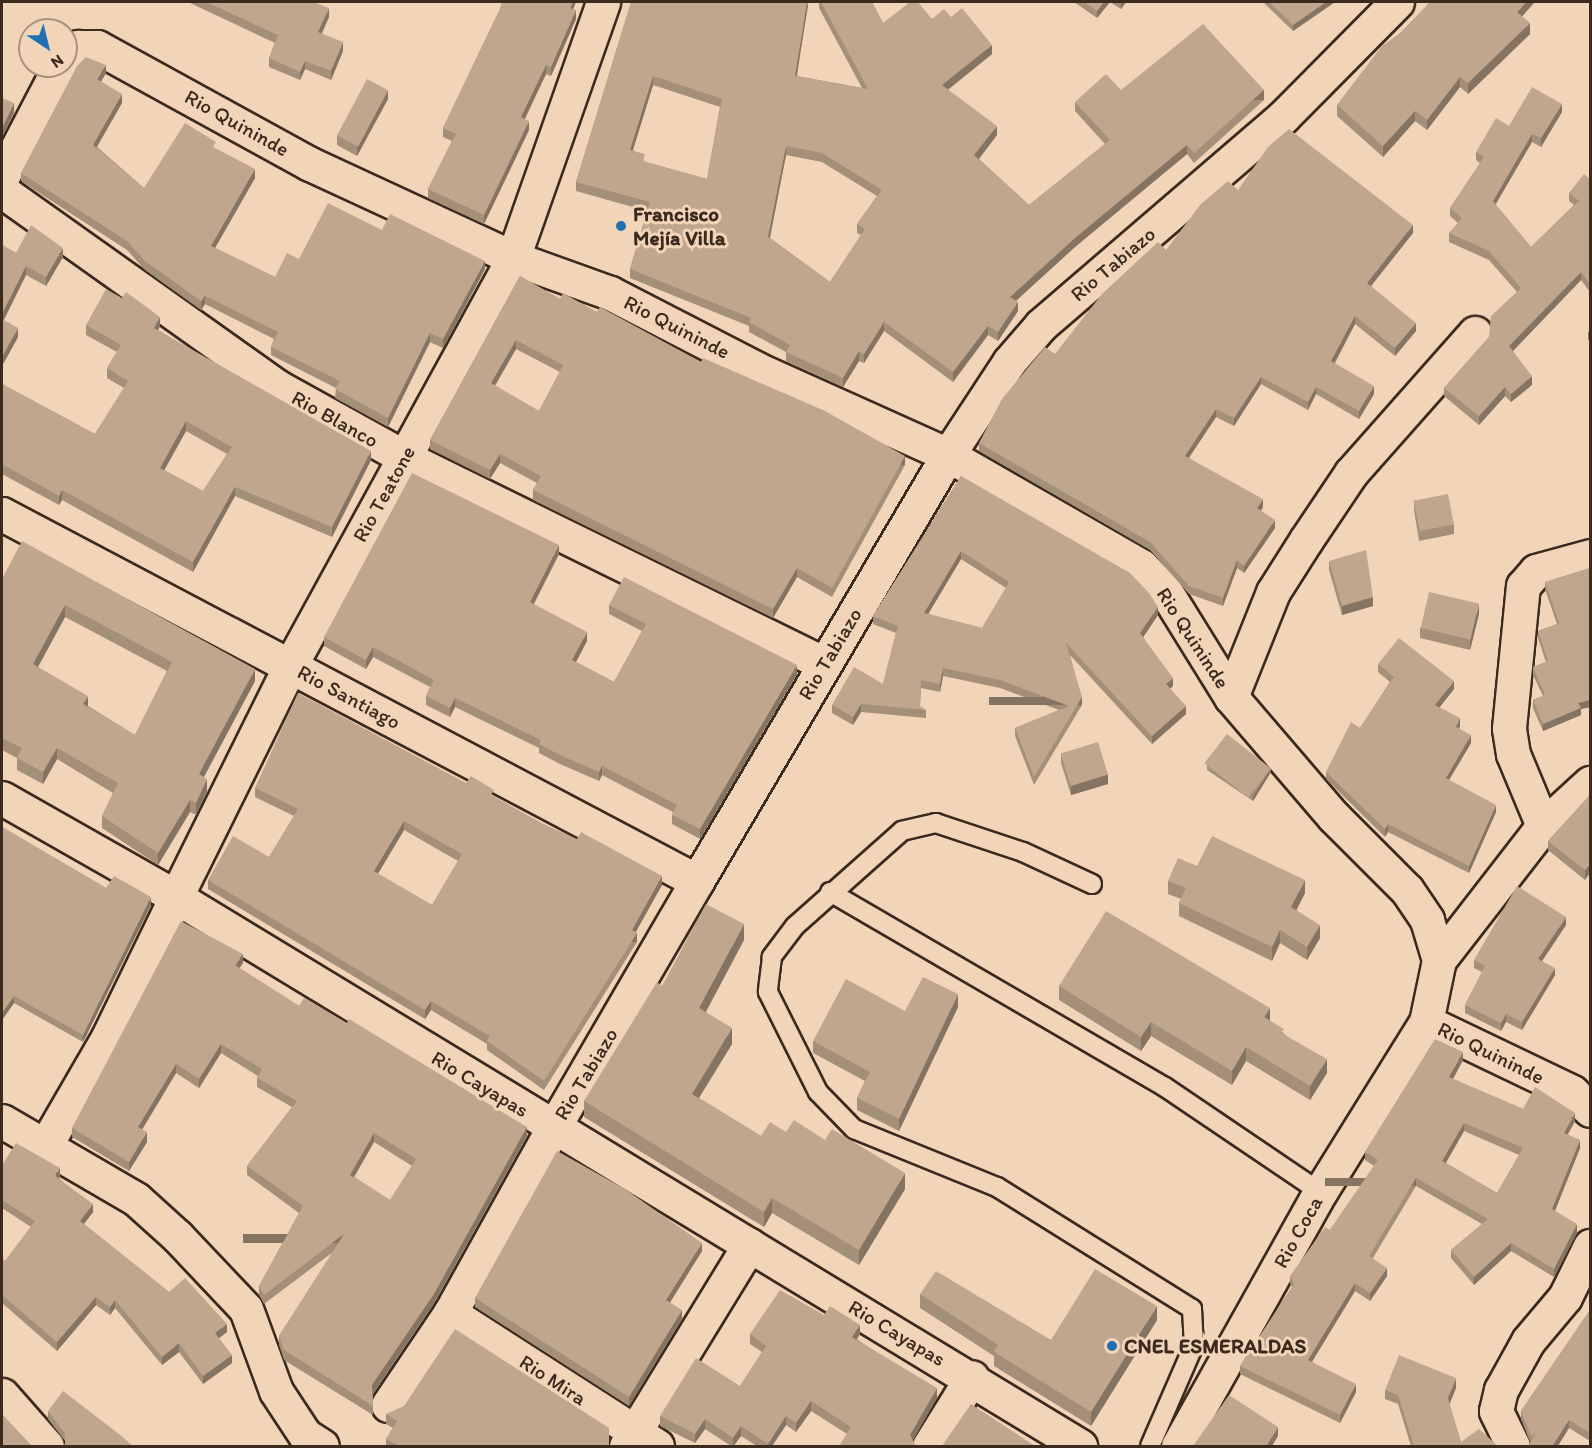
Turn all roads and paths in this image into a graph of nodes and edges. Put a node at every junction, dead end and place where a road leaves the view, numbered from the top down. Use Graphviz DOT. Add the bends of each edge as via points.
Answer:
graph roads {
  1 [pos="603,2"];
  2 [pos="1397,2"];
  3 [pos="78,47"];
  4 [pos="55,78"];
  5 [pos="2,177"];
  6 [pos="2,191"];
  7 [pos="513,258"];
  8 [pos="1475,333"];
  9 [pos="948,455"];
  10 [pos="404,457"];
  11 [pos="2,514"];
  12 [pos="1590,556"];
  13 [pos="824,664"];
  14 [pos="290,666"];
  15 [pos="1231,697"];
  16 [pos="1590,783"];
  17 [pos="2,798"];
  18 [pos="1543,826"];
  19 [pos="697,881"];
  20 [pos="1092,884"];
  21 [pos="830,892"];
  22 [pos="176,897"];
  23 [pos="1439,960"];
  24 [pos="1426,1022"];
  25 [pos="1590,1110"];
  26 [pos="2,1121"];
  27 [pos="553,1128"];
  28 [pos="45,1146"];
  29 [pos="1320,1192"];
  30 [pos="749,1245"];
  31 [pos="1590,1246"];
  32 [pos="450,1313"];
  33 [pos="972,1377"];
  34 [pos="2,1395"];
  35 [pos="388,1406"];
  36 [pos="639,1442"];
  37 [pos="47,1446"];
  38 [pos="322,1446"];
  39 [pos="929,1446"];
  40 [pos="1080,1446"];
  41 [pos="1150,1446"];
  42 [pos="1178,1446"];
  43 [pos="1513,1446"];
  1 -- 7 [label="street, Rio Teatone"];
  2 -- 9 [label="street, Rio Tabiazo" via="1283,117 1041,325 1009,362"];
  3 -- 7 [label="street, Rio Quininde" via="97,47 310,164"];
  4 -- 5 [label="street"];
  6 -- 10 [label="street, Rio Blanco" via="276,387"];
  7 -- 9 [label="street, Rio Quininde" via="610,292 757,369"];
  7 -- 10 [label="street, Rio Teatone"];
  8 -- 15 [label="street, Rio Quininde" via="1351,473 1306,540 1273,592"];
  9 -- 13 [label="street, Rio Tabiazo"];
  9 -- 15 [label="street, Rio Quininde" via="1141,566 1164,589"];
  10 -- 13 [label="street, Rio Blanco"];
  10 -- 14 [label="street, Rio Teatone"];
  11 -- 14 [label="street, Rio Santiago"];
  12 -- 18 [label="street" via="1536,571 1523,586 1509,728 1513,754"];
  13 -- 19 [label="street, Rio Tabiazo"];
  14 -- 19 [label="street, Rio Santiago"];
  14 -- 22 [label="street, Rio Teatone"];
  15 -- 23 [label="street, Rio Quininde" via="1334,817 1407,890 1427,920"];
  16 -- 18 [label="street"];
  17 -- 22 [label="street, Rio Cayapas"];
  18 -- 23 [label="street"];
  19 -- 27 [label="street, Rio Tabiazo"];
  20 -- 21 [label="lane" via="1023,852 936,823 902,831"];
  21 -- 29 [label="lane" via="1165,1087"];
  21 -- 41 [label="lane" via="795,926 767,974 782,1027 818,1092 854,1129 997,1187 1192,1310 1194,1346"];
  22 -- 27 [label="street, Rio Cayapas"];
  22 -- 28 [label="street, Rio Teatone" via="138,976"];
  23 -- 24 [label="street, Rio Quininde"];
  24 -- 25 [label="street, Rio Quininde" via="1572,1092"];
  24 -- 29 [label="street, Rio Coca"];
  26 -- 28 [label="street"];
  27 -- 30 [label="street, Rio Cayapas"];
  27 -- 32 [label="street, Rio Tabiazo"];
  28 -- 38 [label="street" via="136,1199 246,1309 276,1391 305,1435"];
  29 -- 42 [label="street, Rio Coca"];
  30 -- 33 [label="street, Rio Cayapas"];
  30 -- 36 [label="street"];
  31 -- 43 [label="street" via="1565,1297 1528,1341 1501,1390 1496,1411"];
  32 -- 35 [label="street, Rio Tabiazo"];
  32 -- 36 [label="street, Rio Mira"];
  33 -- 39 [label="street"];
  33 -- 40 [label="street, Rio Cayapas"];
  34 -- 37 [label="street"];
}
